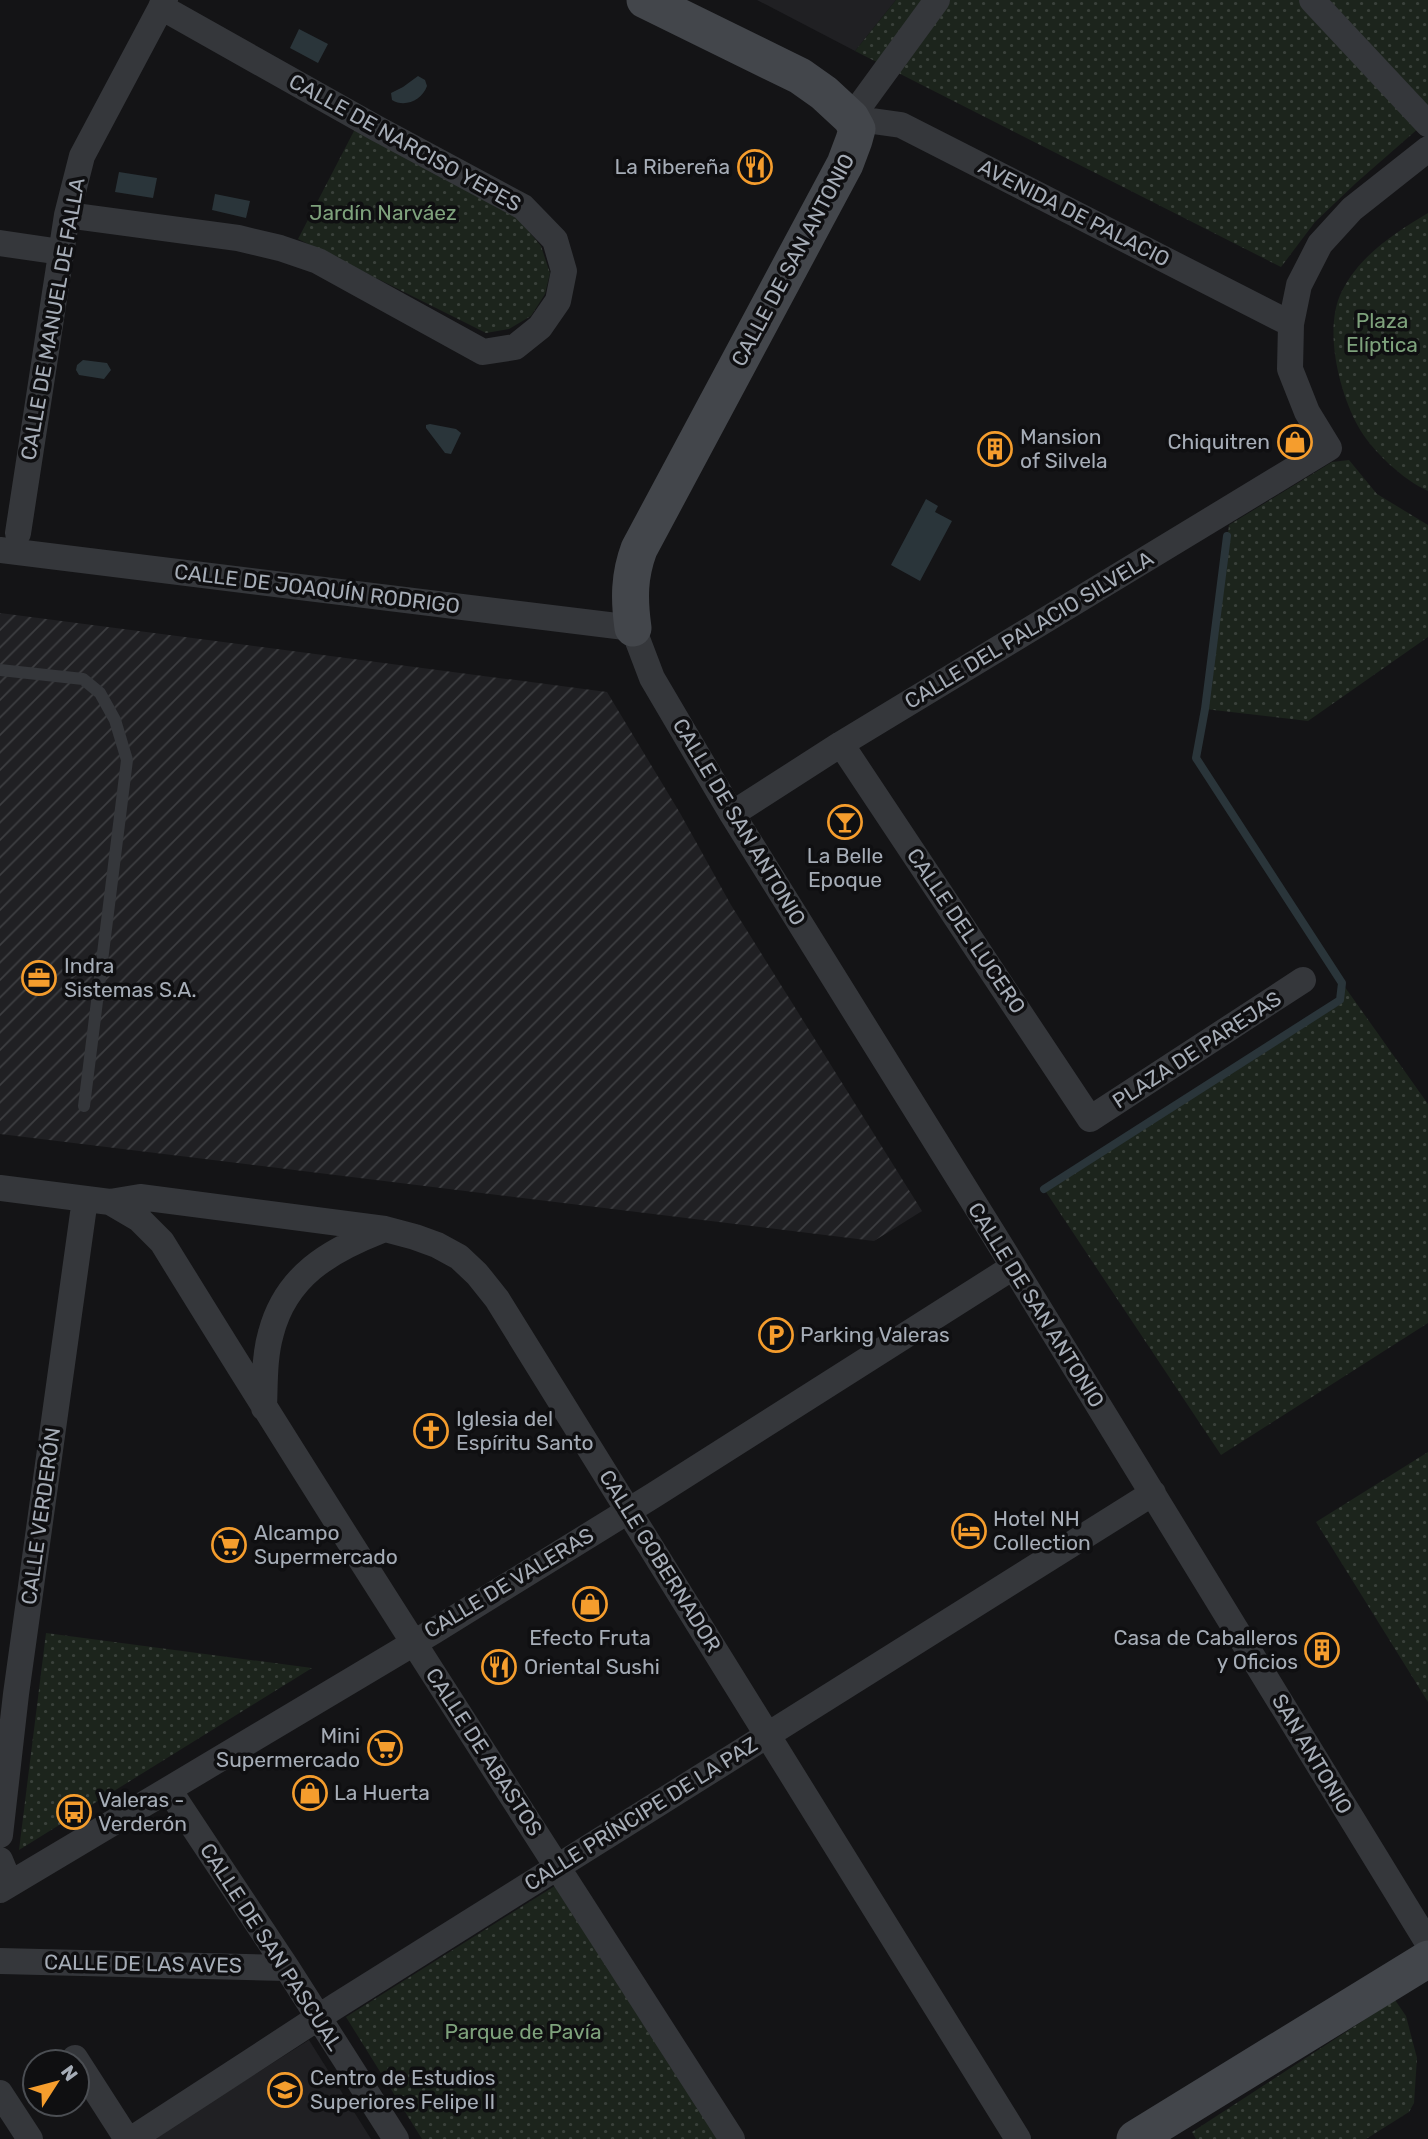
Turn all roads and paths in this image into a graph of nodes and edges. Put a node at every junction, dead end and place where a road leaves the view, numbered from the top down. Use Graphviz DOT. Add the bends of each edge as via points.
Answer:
graph roads {
  1 [pos="645,0"];
  2 [pos="937,0"];
  3 [pos="1312,0"];
  4 [pos="163,4"];
  5 [pos="851,118"];
  6 [pos="1428,124"];
  7 [pos="1428,149"];
  8 [pos="67,215"];
  9 [pos="0,243"];
  10 [pos="61,252"];
  11 [pos="1291,324"];
  12 [pos="6,541"];
  13 [pos="633,628"];
  14 [pos="0,670"];
  15 [pos="841,744"];
  16 [pos="732,814"];
  17 [pos="1303,980"];
  18 [pos="84,1105"];
  19 [pos="1090,1119"];
  20 [pos="0,1188"];
  21 [pos="97,1200"];
  22 [pos="385,1229"];
  23 [pos="1013,1267"];
  24 [pos="264,1408"];
  25 [pos="1153,1493"];
  26 [pos="629,1510"];
  27 [pos="414,1642"];
  28 [pos="8,1693"];
  29 [pos="767,1734"];
  30 [pos="169,1790"];
  31 [pos="0,1835"];
  32 [pos="558,1868"];
  33 [pos="3,1878"];
  34 [pos="1428,1943"];
  35 [pos="1428,1959"];
  36 [pos="0,1961"];
  37 [pos="286,1968"];
  38 [pos="318,2017"];
  39 [pos="91,2082"];
  40 [pos="0,2093"];
  41 [pos="30,2139"];
  42 [pos="130,2139"];
  43 [pos="396,2139"];
  44 [pos="732,2139"];
  45 [pos="1018,2139"];
  46 [pos="1135,2139"];
  1 -- 5 [label="street" via="800,76"];
  2 -- 5 [label="street"];
  3 -- 6 [label="street"];
  4 -- 8 [label="street, CALLE DE MANUEL DE FALLA" via="82,156"];
  4 -- 8 [label="street, CALLE DE NARCISO YEPES" via="376,128 523,206 555,240 564,271 558,301 540,327 515,346 484,352 318,261 280,248"];
  5 -- 11 [label="street, AVENIDA DE PALACIO" via="901,125"];
  5 -- 13 [label="street, CALLE DE SAN ANTONIO" via="857,129 845,164 639,549 630,579"];
  7 -- 11 [label="street" via="1352,209 1320,244 1299,285"];
  8 -- 10 [label="street, CALLE DE MANUEL DE FALLA"];
  9 -- 10 [label="street"];
  10 -- 12 [label="street, CALLE DE MANUEL DE FALLA"];
  11 -- 15 [label="street, CALLE DEL PALACIO SILVELA" via="1290,369 1307,412 1329,448"];
  12 -- 13 [label="street, CALLE DE JOAQUÍN RODRIGO" via="39,555"];
  13 -- 16 [label="street, CALLE DE SAN ANTONIO" via="652,678"];
  14 -- 18 [label="lane" via="83,679 100,693 115,720 127,760"];
  15 -- 16 [label="street, CALLE DEL PALACIO SILVELA"];
  15 -- 19 [label="street, CALLE DEL LUCERO"];
  16 -- 23 [label="street, CALLE DE SAN ANTONIO"];
  17 -- 19 [label="street, PLAZA DE PAREJAS"];
  20 -- 21 [label="street"];
  21 -- 22 [label="street, CALLE GOBERNADOR" via="140,1197"];
  21 -- 24 [label="street, CALLE DE ABASTOS" via="139,1219 162,1242"];
  21 -- 28 [label="street, CALLE VERDERÓN"];
  22 -- 24 [label="street" via="327,1255 292,1288 271,1333"];
  22 -- 26 [label="street, CALLE GOBERNADOR" via="437,1245 478,1274"];
  23 -- 25 [label="street, CALLE DE SAN ANTONIO"];
  23 -- 26 [label="street, CALLE DE VALERAS"];
  24 -- 27 [label="street, CALLE DE ABASTOS"];
  25 -- 29 [label="street, CALLE PRÍNCIPE DE LA PAZ"];
  25 -- 34 [label="street, SAN ANTONIO"];
  26 -- 27 [label="street, CALLE DE VALERAS"];
  26 -- 29 [label="street, CALLE GOBERNADOR"];
  27 -- 30 [label="street, CALLE DE VALERAS"];
  27 -- 32 [label="street, CALLE DE ABASTOS"];
  28 -- 31 [label="street, CALLE VERDERÓN"];
  29 -- 32 [label="street, CALLE PRÍNCIPE DE LA PAZ"];
  29 -- 45 [label="street, CALLE GOBERNADOR"];
  30 -- 33 [label="street, CALLE DE VALERAS"];
  30 -- 37 [label="street, CALLE DE SAN PASCUAL"];
  32 -- 38 [label="street, CALLE PRÍNCIPE DE LA PAZ"];
  32 -- 44 [label="street, CALLE DE ABASTOS"];
  35 -- 46 [label="street"];
  36 -- 37 [label="street, CALLE DE LAS AVES"];
  37 -- 38 [label="street, CALLE DE SAN PASCUAL"];
  38 -- 42 [label="street, CALLE PRÍNCIPE DE LA PAZ"];
  38 -- 43 [label="street, CALLE DE SAN PASCUAL"];
  39 -- 42 [label="street"];
  40 -- 41 [label="street"];
}
